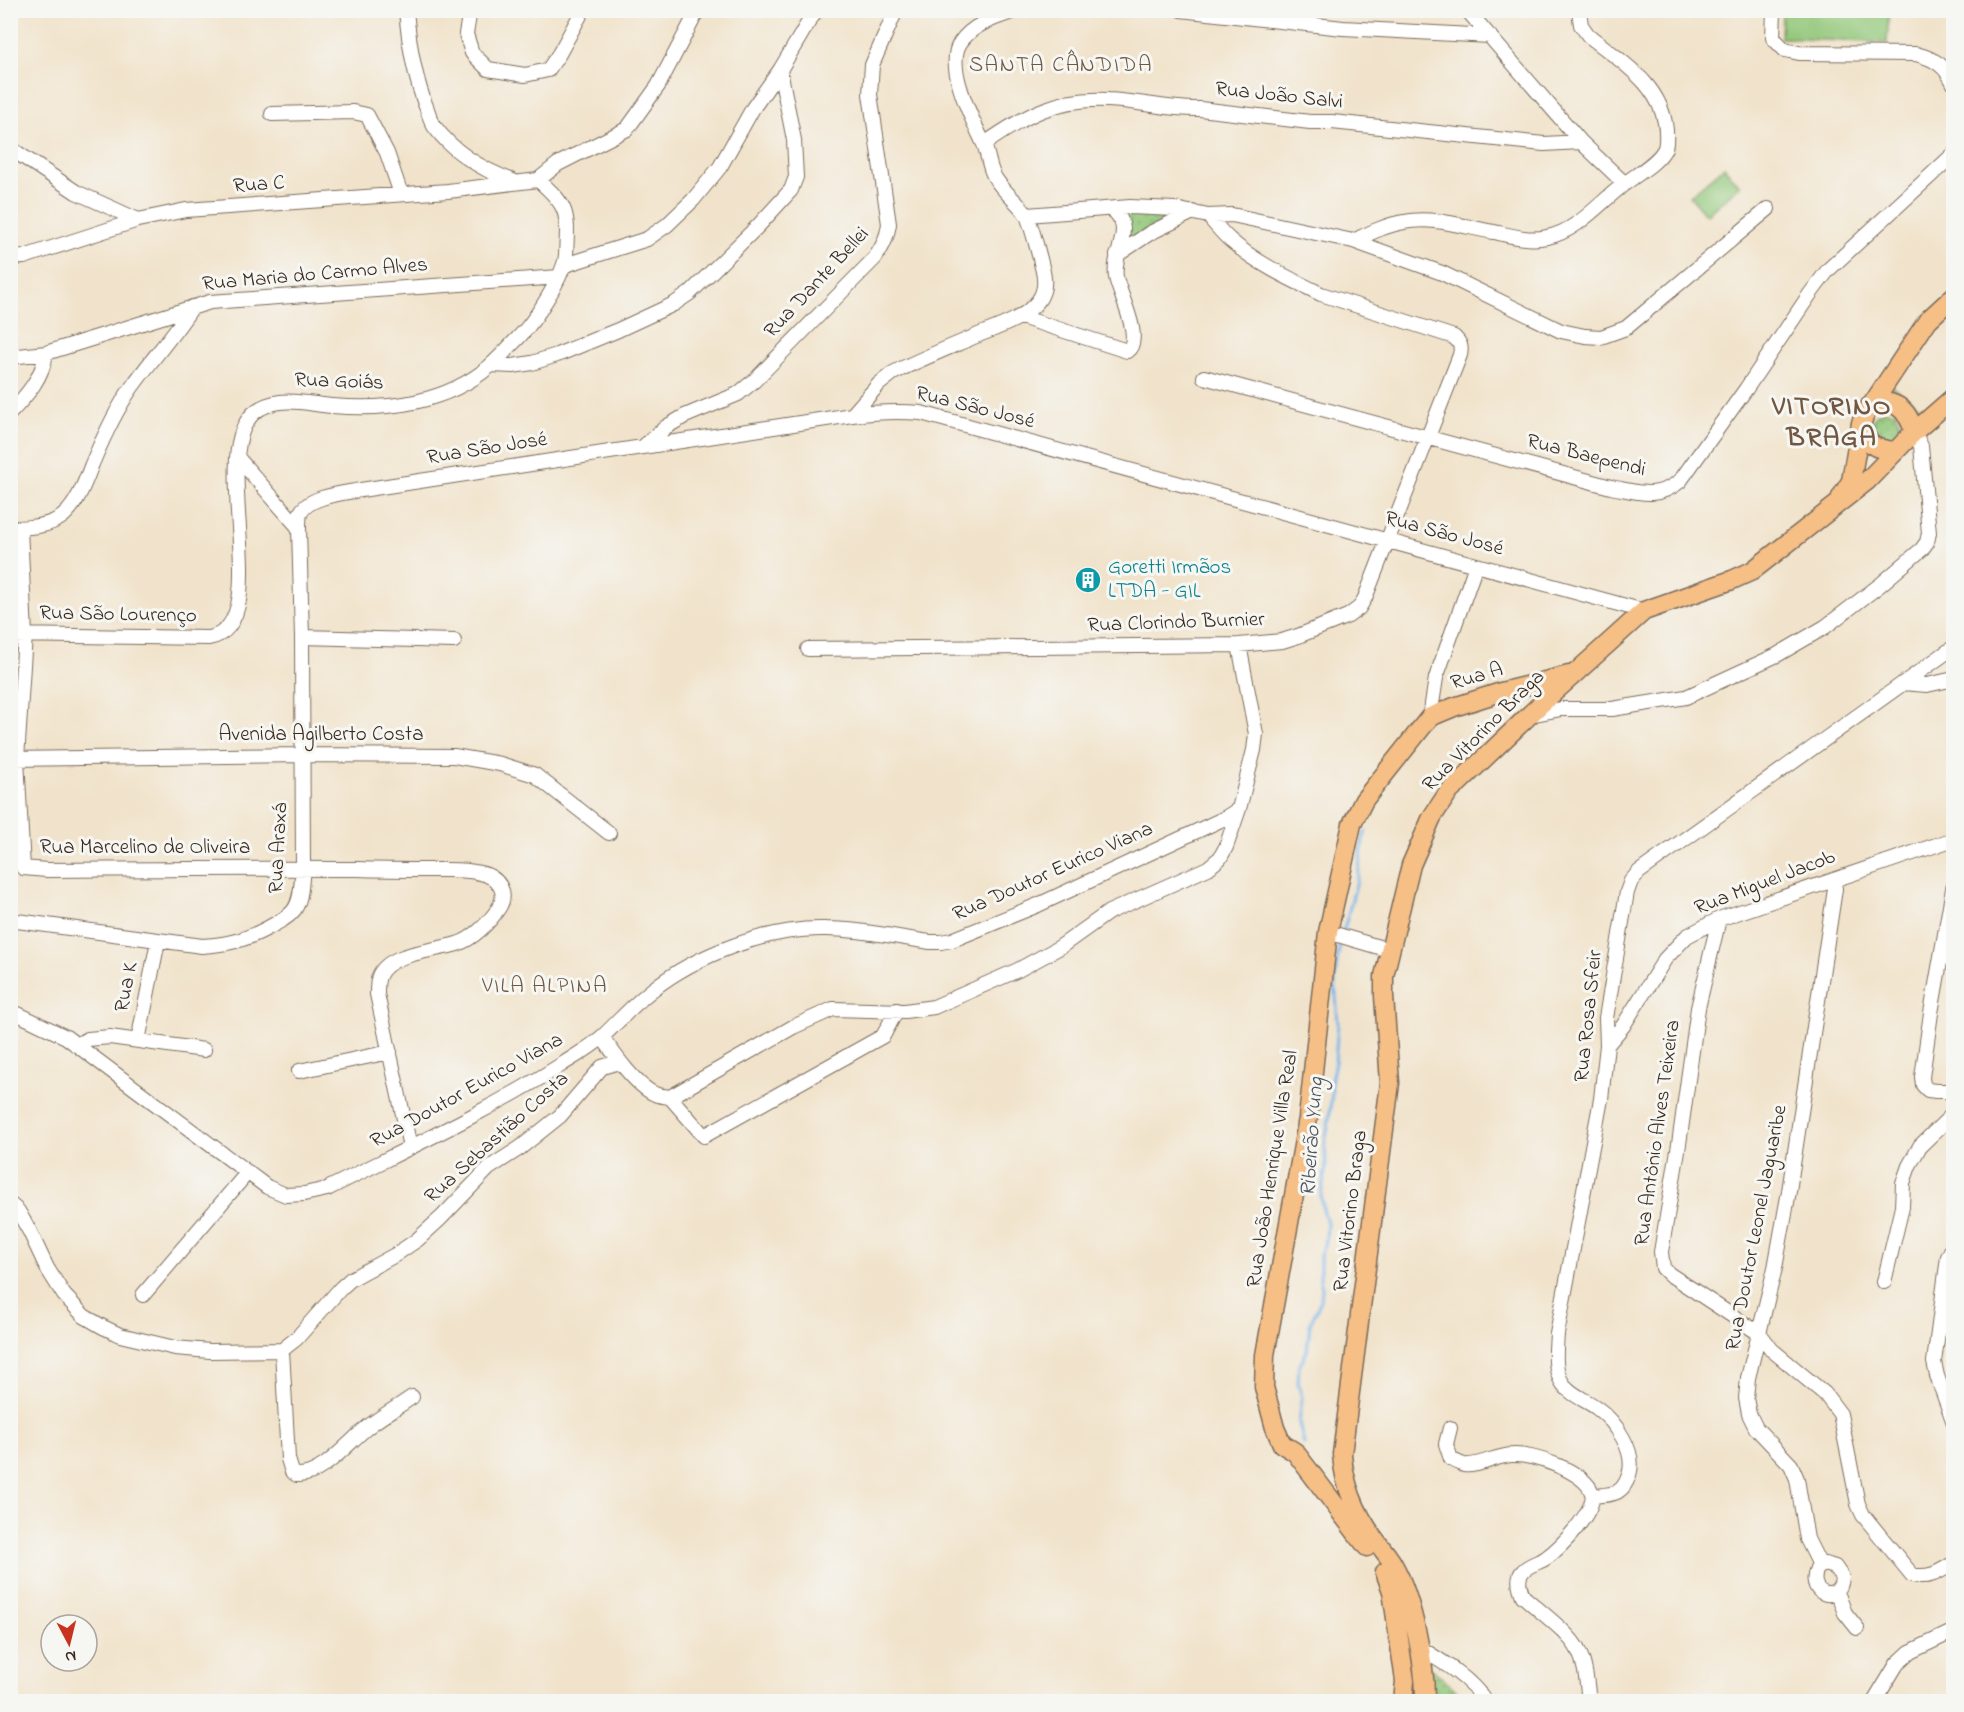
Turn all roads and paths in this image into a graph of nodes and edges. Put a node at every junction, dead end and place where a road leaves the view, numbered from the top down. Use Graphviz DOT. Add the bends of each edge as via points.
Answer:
graph roads {
  1 [pos="406,10"];
  2 [pos="470,10"];
  3 [pos="584,10"];
  4 [pos="698,10"];
  5 [pos="817,10"];
  6 [pos="896,10"];
  7 [pos="1018,10"];
  8 [pos="1181,10"];
  9 [pos="1467,10"];
  10 [pos="1579,10"];
  11 [pos="1774,10"];
  12 [pos="1490,36"];
  13 [pos="780,70"];
  14 [pos="1953,84"];
  15 [pos="272,114"];
  16 [pos="1581,142"];
  17 [pos="984,144"];
  18 [pos="10,148"];
  19 [pos="1953,154"];
  20 [pos="537,180"];
  21 [pos="516,182"];
  22 [pos="1624,183"];
  23 [pos="401,194"];
  24 [pos="1111,209"];
  25 [pos="1768,209"];
  26 [pos="1193,212"];
  27 [pos="1027,215"];
  28 [pos="1208,216"];
  29 [pos="138,220"];
  30 [pos="1353,241"];
  31 [pos="1117,255"];
  32 [pos="10,258"];
  33 [pos="562,271"];
  34 [pos="1953,296"];
  35 [pos="192,307"];
  36 [pos="1021,317"];
  37 [pos="46,353"];
  38 [pos="10,357"];
  39 [pos="491,365"];
  40 [pos="1204,377"];
  41 [pos="1953,397"];
  42 [pos="1870,406"];
  43 [pos="10,413"];
  44 [pos="852,415"];
  45 [pos="1862,423"];
  46 [pos="1914,432"];
  47 [pos="1429,436"];
  48 [pos="644,446"];
  49 [pos="1896,451"];
  50 [pos="238,458"];
  51 [pos="1835,506"];
  52 [pos="15,528"];
  53 [pos="299,528"];
  54 [pos="1388,541"];
  55 [pos="1476,565"];
  56 [pos="1644,611"];
  57 [pos="25,634"];
  58 [pos="10,635"];
  59 [pos="302,637"];
  60 [pos="454,641"];
  61 [pos="1239,645"];
  62 [pos="1953,647"];
  63 [pos="808,649"];
  64 [pos="1573,674"];
  65 [pos="1953,679"];
  66 [pos="1904,683"];
  67 [pos="1531,685"];
  68 [pos="1559,687"];
  69 [pos="1434,691"];
  70 [pos="1454,707"];
  71 [pos="1561,709"];
  72 [pos="1535,710"];
  73 [pos="1430,717"];
  74 [pos="302,755"];
  75 [pos="14,759"];
  76 [pos="1239,808"];
  77 [pos="609,833"];
  78 [pos="1953,839"];
  79 [pos="303,868"];
  80 [pos="1833,880"];
  81 [pos="1953,883"];
  82 [pos="1719,919"];
  83 [pos="10,920"];
  84 [pos="1331,933"];
  85 [pos="158,941"];
  86 [pos="1389,950"];
  87 [pos="897,1010"];
  88 [pos="10,1013"];
  89 [pos="602,1036"];
  90 [pos="138,1041"];
  91 [pos="76,1045"];
  92 [pos="1607,1045"];
  93 [pos="588,1048"];
  94 [pos="204,1050"];
  95 [pos="390,1052"];
  96 [pos="619,1062"];
  97 [pos="602,1067"];
  98 [pos="299,1071"];
  99 [pos="1953,1091"];
  100 [pos="670,1097"];
  101 [pos="1953,1113"];
  102 [pos="410,1147"];
  103 [pos="249,1172"];
  104 [pos="10,1204"];
  105 [pos="1953,1244"];
  106 [pos="1884,1282"];
  107 [pos="143,1295"];
  108 [pos="1760,1334"];
  109 [pos="282,1350"];
  110 [pos="412,1397"];
  111 [pos="1953,1423"];
  112 [pos="1450,1428"];
  113 [pos="1593,1496"];
  114 [pos="1953,1563"];
  115 [pos="1820,1565"];
  116 [pos="1837,1592"];
  117 [pos="1857,1628"];
  118 [pos="1953,1631"];
  119 [pos="1420,1648"];
  120 [pos="1403,1701"];
  121 [pos="1425,1701"];
  122 [pos="1486,1701"];
  123 [pos="1589,1701"];
  124 [pos="1874,1701"];
  1 -- 21 [label="street" via="410,51 434,125 459,152 496,175"];
  2 -- 3 [label="street" via="466,34 472,53 488,69 525,75 548,70"];
  4 -- 20 [label="street" via="658,86 627,129 558,164"];
  5 -- 13 [label="street, Rua Maria do Carmo Alves"];
  6 -- 48 [label="street, Rua Dante Bellei" via="872,65 870,94 889,224 883,246 755,380 738,394 666,427"];
  7 -- 17 [label="street" via="977,27 967,34 956,53 957,77"];
  8 -- 12 [label="street" via="1343,28"];
  9 -- 12 [label="street"];
  10 -- 22 [label="street" via="1581,25 1588,35 1647,83 1665,118 1665,148 1655,161"];
  11 -- 14 [label="street" via="1773,38 1785,50 1927,56 1945,68"];
  12 -- 16 [label="street"];
  13 -- 33 [label="street, Rua Maria do Carmo Alves" via="720,166 667,225 646,239"];
  13 -- 39 [label="street" via="794,140 796,177 759,225 674,304 557,355 513,366"];
  15 -- 23 [label="street" via="367,115 387,153"];
  16 -- 17 [label="street, Rua João Salvi" via="1544,144 1082,100 1052,105"];
  16 -- 22 [label="street"];
  17 -- 27 [label="street" via="995,178"];
  18 -- 29 [label="street" via="76,192"];
  19 -- 47 [label="street, Rua Baependi" via="1828,270 1672,488 1647,494 1611,487"];
  20 -- 21 [label="street"];
  20 -- 33 [label="street, Rua Goiás" via="556,195 564,208 567,221"];
  21 -- 23 [label="street, Rua C"];
  22 -- 30 [label="street" via="1567,231 1548,237 1529,239 1429,220 1383,227"];
  23 -- 29 [label="street, Rua C" via="186,210"];
  24 -- 26 [label="street"];
  24 -- 27 [label="street"];
  24 -- 31 [label="street" via="1123,223"];
  25 -- 30 [label="street" via="1626,328 1601,337 1561,331 1442,273"];
  26 -- 28 [label="street"];
  26 -- 31 [label="street"];
  27 -- 36 [label="street" via="1044,290"];
  28 -- 30 [label="street" via="1232,215"];
  28 -- 47 [label="street, Rua Clorindo Burnier" via="1250,255 1312,290 1454,337 1459,342 1460,355"];
  29 -- 32 [label="street, Rua C" via="24,257"];
  31 -- 36 [label="street" via="1116,277 1132,325 1132,344 1127,351"];
  33 -- 35 [label="street, Rua Maria do Carmo Alves" via="210,302"];
  33 -- 39 [label="street, Rua Goiás" via="530,326"];
  34 -- 42 [label="main road" via="1928,320"];
  35 -- 37 [label="street, Rua Maria do Carmo Alves"];
  35 -- 52 [label="street" via="119,407 70,508 51,522"];
  36 -- 44 [label="street" via="893,373"];
  37 -- 38 [label="street, Rua Maria do Carmo Alves"];
  37 -- 43 [label="street" via="38,378"];
  39 -- 50 [label="street, Rua Goiás" via="461,385 407,404 363,408 286,400 268,404 254,411 241,429"];
  40 -- 47 [label="street, Rua Baependi"];
  41 -- 46 [label="main road, Rua Vitorino Braga"];
  42 -- 45 [label="main road"];
  42 -- 46 [label="main road" via="1878,402 1896,405 1908,417"];
  44 -- 48 [label="street, Rua São José"];
  44 -- 54 [label="street, Rua São José" via="884,411 921,413"];
  45 -- 49 [label="main road" via="1870,444"];
  45 -- 51 [label="main road" via="1851,481"];
  46 -- 49 [label="main road, Rua Vitorino Braga"];
  46 -- 71 [label="street" via="1922,446 1927,542 1880,585 1825,627 1777,655 1686,696 1612,709"];
  47 -- 54 [label="street, Rua Clorindo Burnier"];
  48 -- 53 [label="street, Rua São José" via="319,499 301,513"];
  49 -- 51 [label="main road, Rua Vitorino Braga"];
  50 -- 53 [label="street"];
  50 -- 57 [label="street, Rua São Lourenço" via="241,574 238,602 228,630 209,638"];
  51 -- 56 [label="main road, Rua Vitorino Braga" via="1752,571"];
  52 -- 57 [label="street"];
  53 -- 59 [label="street, Rua Araxá"];
  54 -- 55 [label="street, Rua São José"];
  54 -- 61 [label="street, Rua Clorindo Burnier" via="1365,598 1348,616 1282,641"];
  55 -- 56 [label="street, Rua São José"];
  55 -- 69 [label="street, Rua João Henrique Villa Real"];
  56 -- 64 [label="main road, Rua Vitorino Braga"];
  57 -- 58 [label="street, Rua São Lourenço"];
  57 -- 75 [label="street"];
  59 -- 60 [label="street"];
  59 -- 74 [label="street, Rua Araxá"];
  61 -- 63 [label="street, Rua Clorindo Burnier"];
  61 -- 76 [label="street" via="1256,734"];
  62 -- 66 [label="street, Rua Rosa Sfeir"];
  64 -- 67 [label="main road, Rua A"];
  64 -- 68 [label="main road, Rua Vitorino Braga"];
  65 -- 66 [label="street" via="1927,685"];
  66 -- 92 [label="street, Rua Rosa Sfeir" via="1631,881 1606,1018"];
  67 -- 70 [label="main road, Rua A"];
  67 -- 72 [label="street"];
  68 -- 71 [label="street"];
  68 -- 72 [label="main road, Rua Vitorino Braga"];
  69 -- 70 [label="street"];
  69 -- 73 [label="street, Rua João Henrique Villa Real"];
  70 -- 73 [label="main road, Rua A"];
  71 -- 72 [label="street"];
  72 -- 86 [label="main road, Rua Vitorino Braga" via="1448,793 1432,817 1411,865"];
  73 -- 84 [label="main road, Rua João Henrique Villa Real" via="1357,813"];
  74 -- 75 [label="street, Avenida Agilberto Costa"];
  74 -- 77 [label="street, Avenida Agilberto Costa" via="454,756 500,764 535,775"];
  74 -- 79 [label="street, Rua Araxá"];
  75 -- 79 [label="street, Rua Marcelino de Oliveira" via="23,868"];
  76 -- 87 [label="street" via="1226,847 1208,868 1109,912 1060,947 986,984 933,1007"];
  76 -- 89 [label="street, Rua Doutor Eurico Viana" via="1038,905 952,940 930,942 825,928 764,937 723,950 670,976"];
  78 -- 80 [label="street, Rua Miguel Jacob"];
  79 -- 85 [label="street, Rua Araxá" via="294,910 254,936 222,945"];
  79 -- 95 [label="street, Rua Marcelino de Oliveira" via="481,873 496,880 503,890 499,909 470,938 403,957 380,974 377,994"];
  80 -- 82 [label="street, Rua Miguel Jacob"];
  80 -- 108 [label="street, Rua Doutor Leonel Jaguaribe" via="1835,889 1789,1191"];
  81 -- 99 [label="street" via="1922,1077 1928,1090"];
  82 -- 92 [label="street, Rua Miguel Jacob" via="1688,936 1670,953"];
  82 -- 108 [label="street, Rua Antônio Alves Teixeira" via="1698,1008 1661,1261 1669,1274"];
  83 -- 85 [label="street, Rua Araxá"];
  84 -- 86 [label="street"];
  84 -- 120 [label="main road, Rua João Henrique Villa Real" via="1308,1118 1267,1340 1264,1387 1282,1444 1296,1452 1384,1570 1392,1591 1405,1681"];
  85 -- 90 [label="street, Rua K"];
  86 -- 119 [label="main road, Rua Vitorino Braga" via="1384,996 1390,1083 1342,1454 1350,1496 1395,1567"];
  87 -- 100 [label="street" via="833,1009 793,1027"];
  87 -- 100 [label="street" via="883,1036 704,1136"];
  88 -- 91 [label="street, Rua Doutor Eurico Viana" via="57,1031"];
  89 -- 93 [label="street, Rua Doutor Eurico Viana"];
  89 -- 96 [label="street"];
  90 -- 91 [label="street" via="110,1036"];
  90 -- 94 [label="street"];
  91 -- 103 [label="street, Rua Doutor Eurico Viana"];
  92 -- 113 [label="street, Rua Rosa Sfeir" via="1601,1099 1556,1348 1563,1384 1598,1408 1624,1441 1630,1457 1630,1474 1623,1488 1614,1494"];
  93 -- 97 [label="street"];
  93 -- 102 [label="street, Rua Doutor Eurico Viana" via="531,1084"];
  95 -- 98 [label="street"];
  95 -- 102 [label="street"];
  96 -- 97 [label="street"];
  96 -- 100 [label="street" via="655,1094"];
  97 -- 109 [label="street, Rua Sebastião Costa" via="560,1116 489,1168 417,1240 340,1288"];
  101 -- 106 [label="street" via="1920,1146 1909,1166"];
  102 -- 103 [label="street, Rua Doutor Eurico Viana" via="327,1188 304,1194 285,1195"];
  103 -- 107 [label="street"];
  104 -- 109 [label="street" via="18,1211 64,1295 84,1316 103,1327 175,1348"];
  105 -- 111 [label="street" via="1934,1362"];
  108 -- 114 [label="street, Rua Antônio Alves Teixeira" via="1772,1350 1826,1394 1840,1414 1858,1504 1912,1575 1930,1576"];
  108 -- 115 [label="street, Rua Doutor Leonel Jaguaribe" via="1748,1378 1749,1414 1756,1428 1791,1465 1807,1539"];
  109 -- 110 [label="street" via="288,1459 297,1475 311,1472 335,1457 368,1427"];
  112 -- 113 [label="street" via="1446,1444 1451,1459 1464,1465 1513,1455 1531,1456 1567,1469 1590,1487"];
  113 -- 123 [label="street" via="1592,1505 1558,1549 1523,1569 1519,1577 1523,1596 1579,1651"];
  115 -- 116 [label="street" via="1835,1567 1841,1573"];
  115 -- 116 [label="street, Rua Doutor Leonel Jaguaribe" via="1814,1579 1816,1588 1825,1593"];
  116 -- 117 [label="street" via="1845,1613"];
  118 -- 124 [label="street" via="1910,1652 1897,1664"];
  119 -- 121 [label="main road, Rua Vitorino Braga"];
  119 -- 122 [label="street" via="1444,1663"];
}
